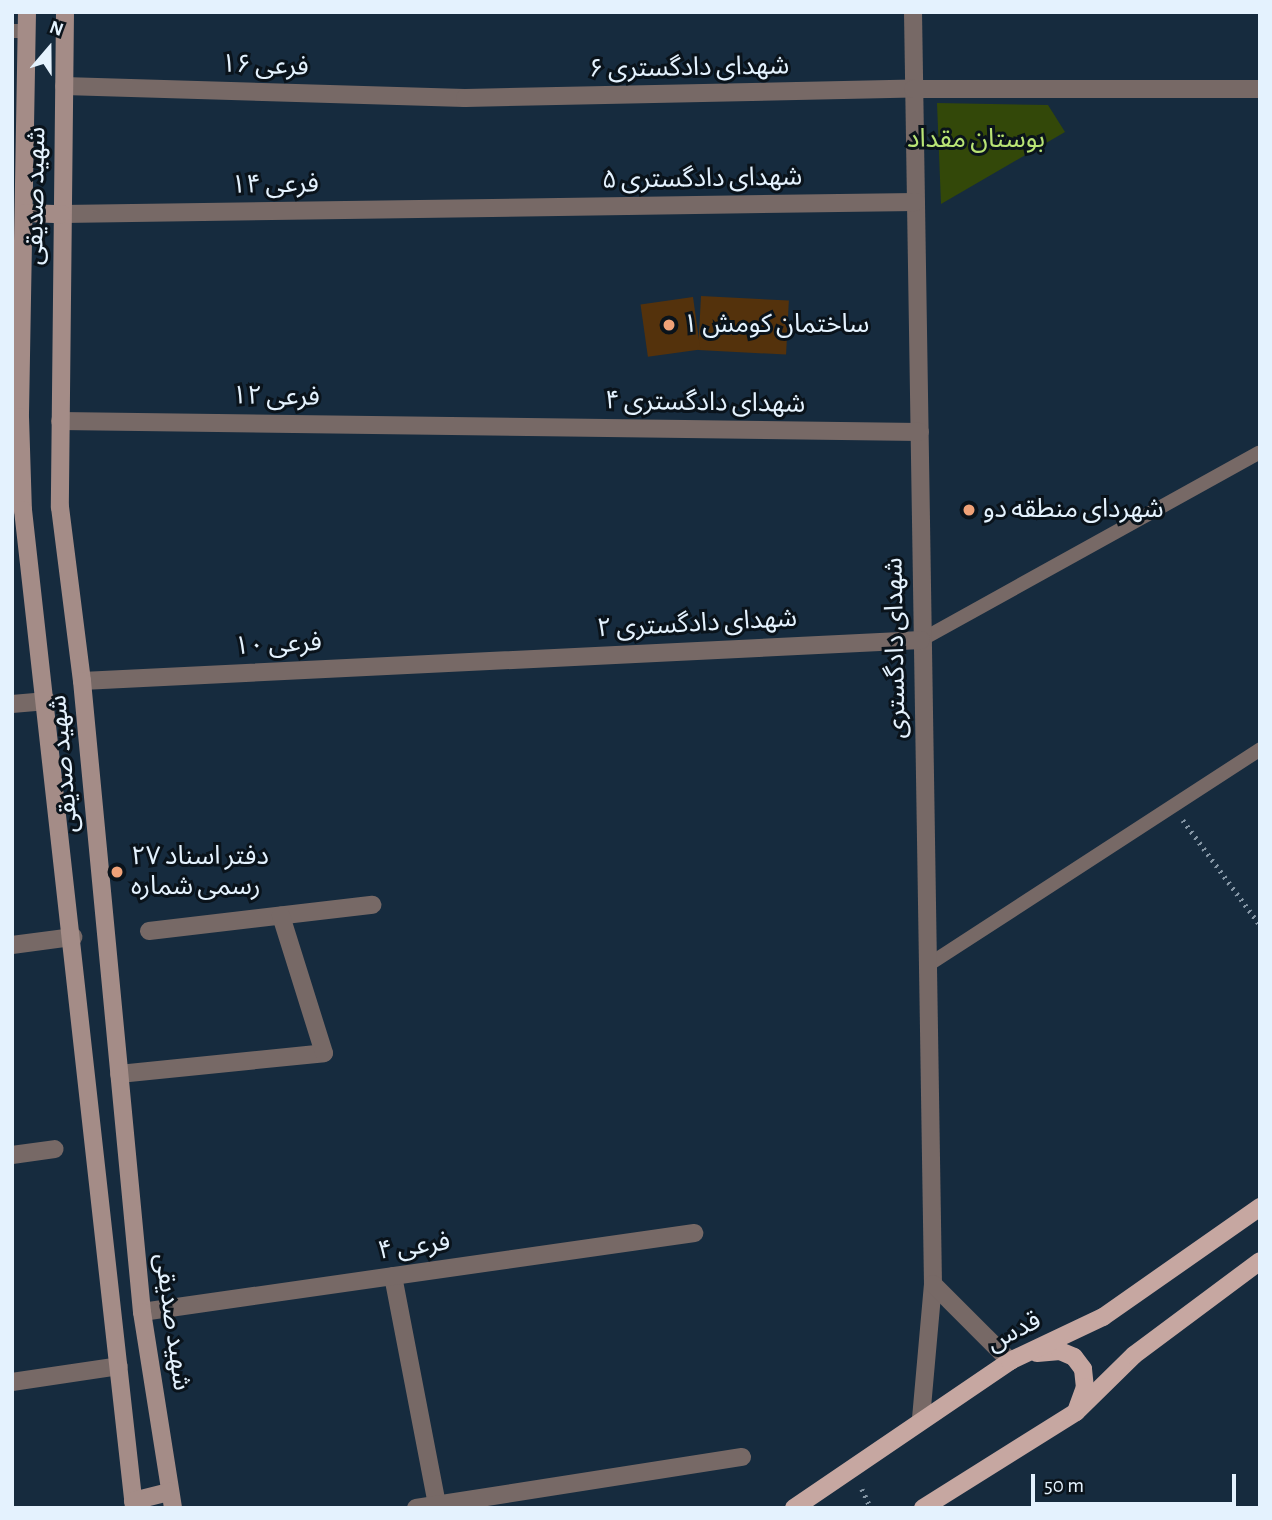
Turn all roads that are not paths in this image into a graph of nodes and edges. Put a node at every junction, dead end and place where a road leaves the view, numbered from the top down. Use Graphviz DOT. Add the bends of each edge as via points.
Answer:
graph roads {
  1 [pos="27,12"];
  2 [pos="65,12"];
  3 [pos="913,12"];
  4 [pos="20,31"];
  5 [pos="64,86"];
  6 [pos="913,89"];
  7 [pos="1260,89"];
  8 [pos="465,98"];
  9 [pos="916,202"];
  10 [pos="489,208"];
  11 [pos="19,214"];
  12 [pos="62,214"];
  13 [pos="16,417"];
  14 [pos="60,421"];
  15 [pos="490,426"];
  16 [pos="920,432"];
  17 [pos="1259,453"];
  18 [pos="921,639"];
  19 [pos="476,661"];
  20 [pos="82,681"];
  21 [pos="47,701"];
  22 [pos="12,704"];
  23 [pos="1260,748"];
  24 [pos="372,905"];
  25 [pos="281,916"];
  26 [pos="149,931"];
  27 [pos="73,937"];
  28 [pos="12,945"];
  29 [pos="928,965"];
  30 [pos="119,1074"];
  31 [pos="55,1149"];
  32 [pos="12,1155"];
  33 [pos="1260,1207"];
  34 [pos="694,1233"];
  35 [pos="1260,1261"];
  36 [pos="393,1276"];
  37 [pos="933,1284"];
  38 [pos="142,1312"];
  39 [pos="1017,1358"];
  40 [pos="118,1366"];
  41 [pos="12,1382"];
  42 [pos="1076,1412"];
  43 [pos="921,1419"];
  44 [pos="741,1457"];
  45 [pos="171,1500"];
  46 [pos="133,1504"];
  47 [pos="437,1504"];
  48 [pos="416,1508"];
  49 [pos="794,1508"];
  50 [pos="923,1508"];
  1 -- 4 [label="street, شهید صدیقی"];
  2 -- 5 [label="street, شهید صدیقی"];
  3 -- 6 [label="street, شهدای دادگستری"];
  4 -- 11 [label="street, شهید صدیقی"];
  5 -- 8 [label="street, فرعی ۱۶"];
  5 -- 12 [label="street, شهید صدیقی"];
  6 -- 7 [label="street, شهدای دادگستری ۶"];
  6 -- 8 [label="street, شهدای دادگستری ۶"];
  6 -- 9 [label="street, شهدای دادگستری"];
  9 -- 10 [label="street, شهدای دادگستری ۵"];
  9 -- 16 [label="street, شهدای دادگستری"];
  10 -- 12 [label="street, فرعی ۱۴"];
  11 -- 12 [label="street"];
  11 -- 13 [label="street, شهید صدیقی"];
  12 -- 14 [label="street, شهید صدیقی"];
  13 -- 21 [label="street, شهید صدیقی"];
  14 -- 15 [label="street, فرعی ۱۲"];
  14 -- 20 [label="street, شهید صدیقی" via="60,507"];
  15 -- 16 [label="street, شهدای دادگستری ۴"];
  16 -- 18 [label="street, شهدای دادگستری"];
  17 -- 18 [label="lane"];
  18 -- 19 [label="street, شهدای دادگستری ۲"];
  18 -- 29 [label="street, شهدای دادگستری"];
  19 -- 20 [label="street, فرعی ۱۰"];
  20 -- 30 [label="street, شهید صدیقی"];
  21 -- 22 [label="street"];
  21 -- 27 [label="street, شهید صدیقی"];
  23 -- 29 [label="lane"];
  24 -- 25 [label="street"];
  25 -- 26 [label="street"];
  25 -- 30 [label="street" via="324,1054"];
  27 -- 28 [label="street"];
  27 -- 40 [label="street, شهید صدیقی"];
  29 -- 37 [label="street, شهدای دادگستری"];
  30 -- 38 [label="street, شهید صدیقی"];
  31 -- 32 [label="street"];
  33 -- 39 [label="main road, قدس" via="1103,1317"];
  34 -- 36 [label="street, فرعی ۴"];
  35 -- 42 [label="main road" via="1134,1355"];
  36 -- 38 [label="street, فرعی ۴"];
  36 -- 47 [label="street"];
  37 -- 39 [label="street"];
  37 -- 43 [label="street, شهدای دادگستری"];
  38 -- 45 [label="street, شهید صدیقی"];
  39 -- 42 [label="main road" via="1060,1351 1074,1357 1083,1369 1085,1387"];
  39 -- 43 [label="main road, قدس"];
  40 -- 41 [label="street"];
  40 -- 46 [label="street, شهید صدیقی"];
  42 -- 50 [label="main road"];
  43 -- 49 [label="main road, قدس"];
  44 -- 47 [label="street"];
  45 -- 46 [label="street"];
  47 -- 48 [label="street"];
}
